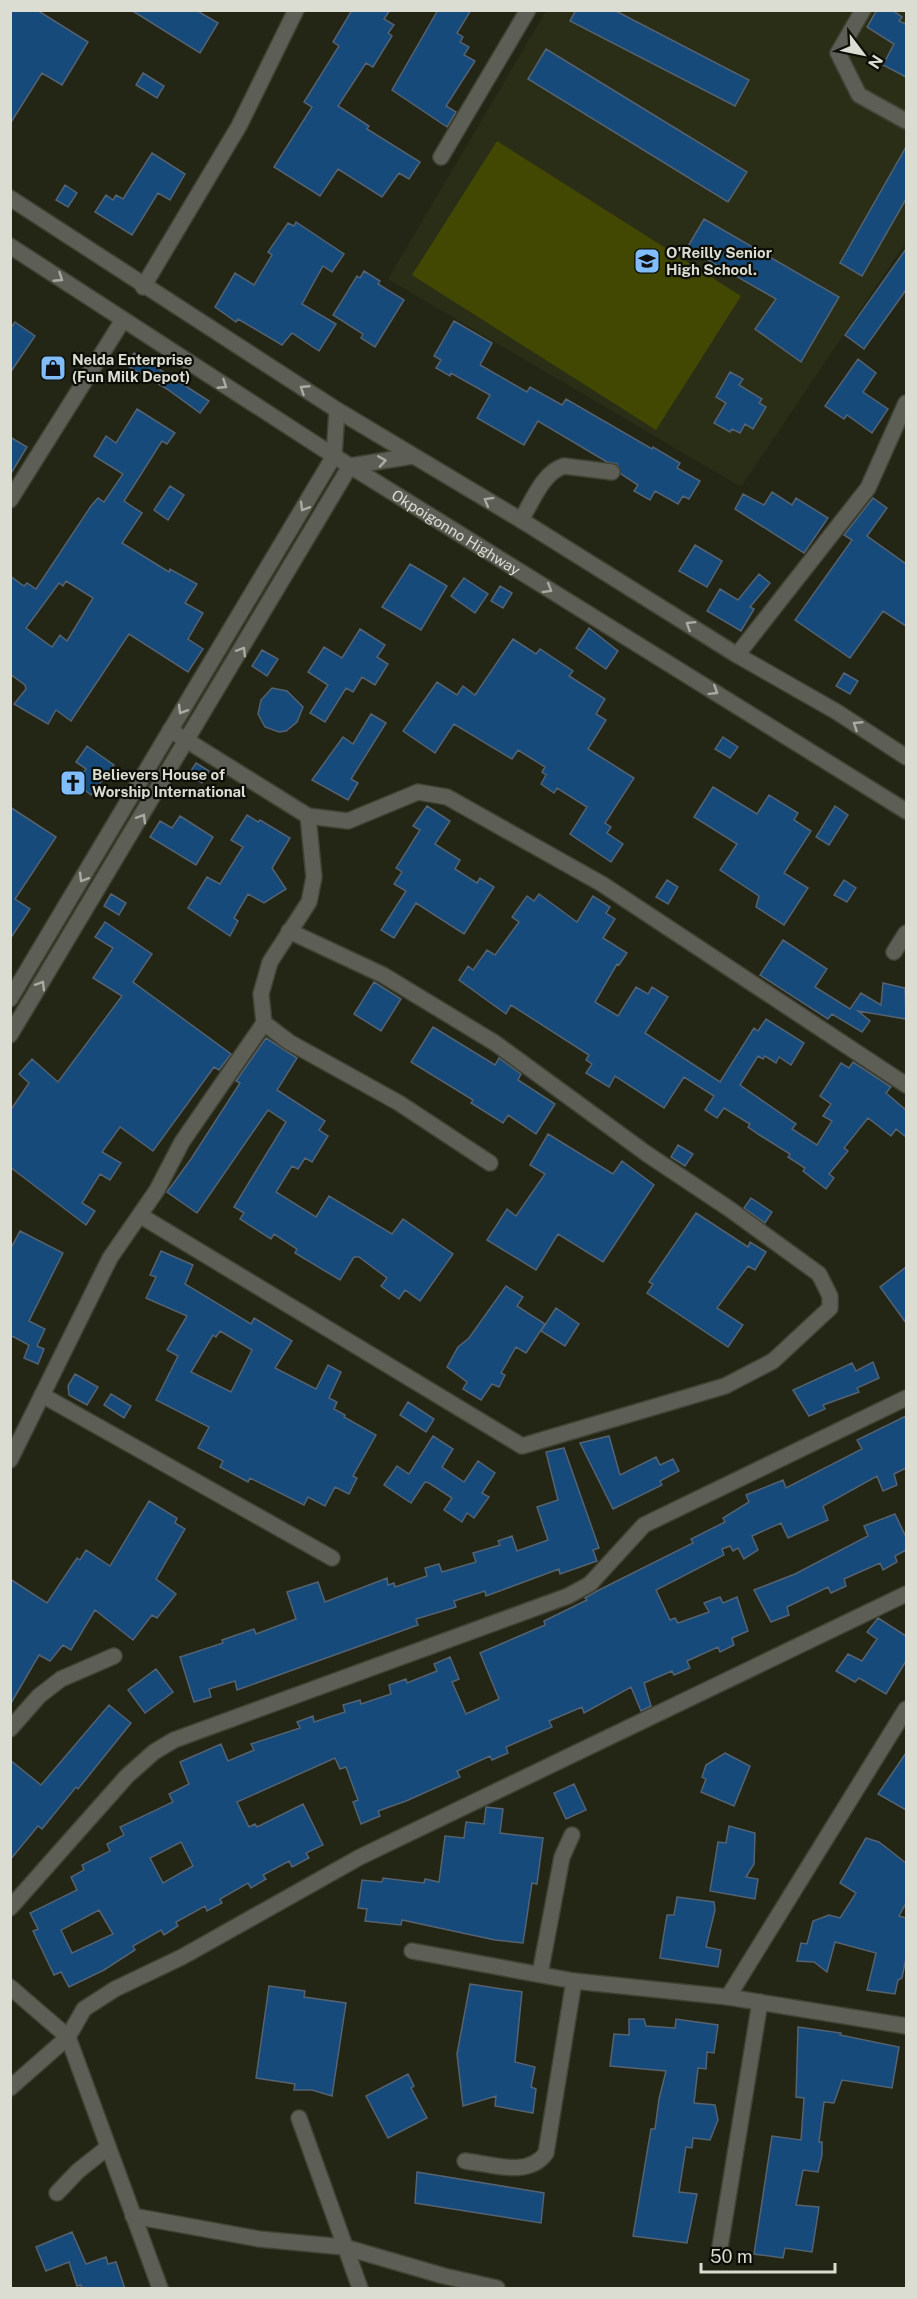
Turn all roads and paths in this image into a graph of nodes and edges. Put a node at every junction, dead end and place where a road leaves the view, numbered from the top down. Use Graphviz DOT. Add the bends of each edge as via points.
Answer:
graph roads {
  1 [pos="296,10"];
  2 [pos="528,10"];
  3 [pos="863,10"];
  4 [pos="906,121"];
  5 [pos="441,157"];
  6 [pos="10,198"];
  7 [pos="10,246"];
  8 [pos="143,287"];
  9 [pos="123,320"];
  10 [pos="906,403"];
  11 [pos="337,410"];
  12 [pos="334,456"];
  13 [pos="413,456"];
  14 [pos="350,466"];
  15 [pos="612,472"];
  16 [pos="10,500"];
  17 [pos="521,520"];
  18 [pos="737,655"];
  19 [pos="171,730"];
  20 [pos="189,740"];
  21 [pos="906,757"];
  22 [pos="906,811"];
  23 [pos="308,816"];
  24 [pos="289,931"];
  25 [pos="906,933"];
  26 [pos="894,952"];
  27 [pos="10,999"];
  28 [pos="264,1023"];
  29 [pos="10,1035"];
  30 [pos="906,1085"];
  31 [pos="490,1163"];
  32 [pos="141,1216"];
  33 [pos="42,1395"];
  34 [pos="906,1398"];
  35 [pos="10,1460"];
  36 [pos="332,1558"];
  37 [pos="906,1594"];
  38 [pos="114,1656"];
  39 [pos="906,1709"];
  40 [pos="10,1729"];
  41 [pos="572,1835"];
  42 [pos="10,1908"];
  43 [pos="412,1951"];
  44 [pos="540,1974"];
  45 [pos="574,1981"];
  46 [pos="10,1987"];
  47 [pos="728,1997"];
  48 [pos="760,2002"];
  49 [pos="906,2026"];
  50 [pos="68,2037"];
  51 [pos="10,2088"];
  52 [pos="300,2118"];
  53 [pos="107,2148"];
  54 [pos="465,2162"];
  55 [pos="57,2193"];
  56 [pos="133,2216"];
  57 [pos="344,2247"];
  58 [pos="719,2253"];
  59 [pos="160,2289"];
  60 [pos="360,2289"];
  61 [pos="497,2289"];
  1 -- 8 [label="street" via="239,126"];
  2 -- 5 [label="street"];
  3 -- 4 [label="street" via="838,53 859,95"];
  6 -- 8 [label="street"];
  7 -- 9 [label="street, Okpoigonno Highway, one-way"];
  11 -- 8 [label="street, one-way"];
  9 -- 12 [label="street, Okpoigonno Highway, one-way"];
  9 -- 16 [label="street"];
  10 -- 18 [label="street" via="868,488"];
  11 -- 12 [label="street"];
  11 -- 13 [label="street"];
  12 -- 14 [label="street, Okpoigonno Highway"];
  12 -- 19 [label="street, one-way"];
  14 -- 13 [label="street, one-way"];
  17 -- 13 [label="street, one-way"];
  20 -- 14 [label="street, one-way"];
  14 -- 22 [label="street, Okpoigonno Highway, one-way"];
  15 -- 17 [label="street" via="557,468 543,482"];
  18 -- 17 [label="street, one-way"];
  21 -- 18 [label="street, one-way"];
  19 -- 20 [label="street"];
  19 -- 27 [label="street, one-way"];
  20 -- 23 [label="street"];
  29 -- 20 [label="street, one-way"];
  23 -- 24 [label="street" via="314,877 309,902"];
  23 -- 30 [label="street" via="348,821 418,792 447,797 602,884"];
  24 -- 28 [label="street" via="270,962 261,994"];
  24 -- 32 [label="street" via="383,975 495,1042 819,1274 830,1296 830,1308 773,1361 725,1386 522,1446"];
  25 -- 26 [label="street"];
  28 -- 31 [label="street" via="289,1042 399,1103"];
  28 -- 32 [label="street" via="182,1142"];
  32 -- 33 [label="street" via="110,1258"];
  33 -- 35 [label="street"];
  33 -- 36 [label="street"];
  34 -- 42 [label="street" via="644,1525 590,1584 568,1596 174,1740 127,1776"];
  37 -- 50 [label="street" via="350,1863 182,1957 115,1989 84,2009"];
  38 -- 40 [label="street" via="61,1679 39,1696"];
  39 -- 47 [label="street"];
  41 -- 44 [label="street" via="562,1857"];
  43 -- 44 [label="street"];
  44 -- 45 [label="street"];
  45 -- 47 [label="street"];
  45 -- 54 [label="street" via="546,2153 539,2163 523,2168"];
  46 -- 50 [label="street"];
  47 -- 48 [label="street"];
  48 -- 49 [label="street"];
  48 -- 58 [label="street"];
  50 -- 51 [label="street"];
  50 -- 53 [label="street"];
  52 -- 57 [label="street"];
  53 -- 55 [label="street"];
  53 -- 56 [label="street"];
  56 -- 57 [label="street" via="259,2239"];
  56 -- 59 [label="street"];
  57 -- 60 [label="street"];
  57 -- 61 [label="street"];
}
